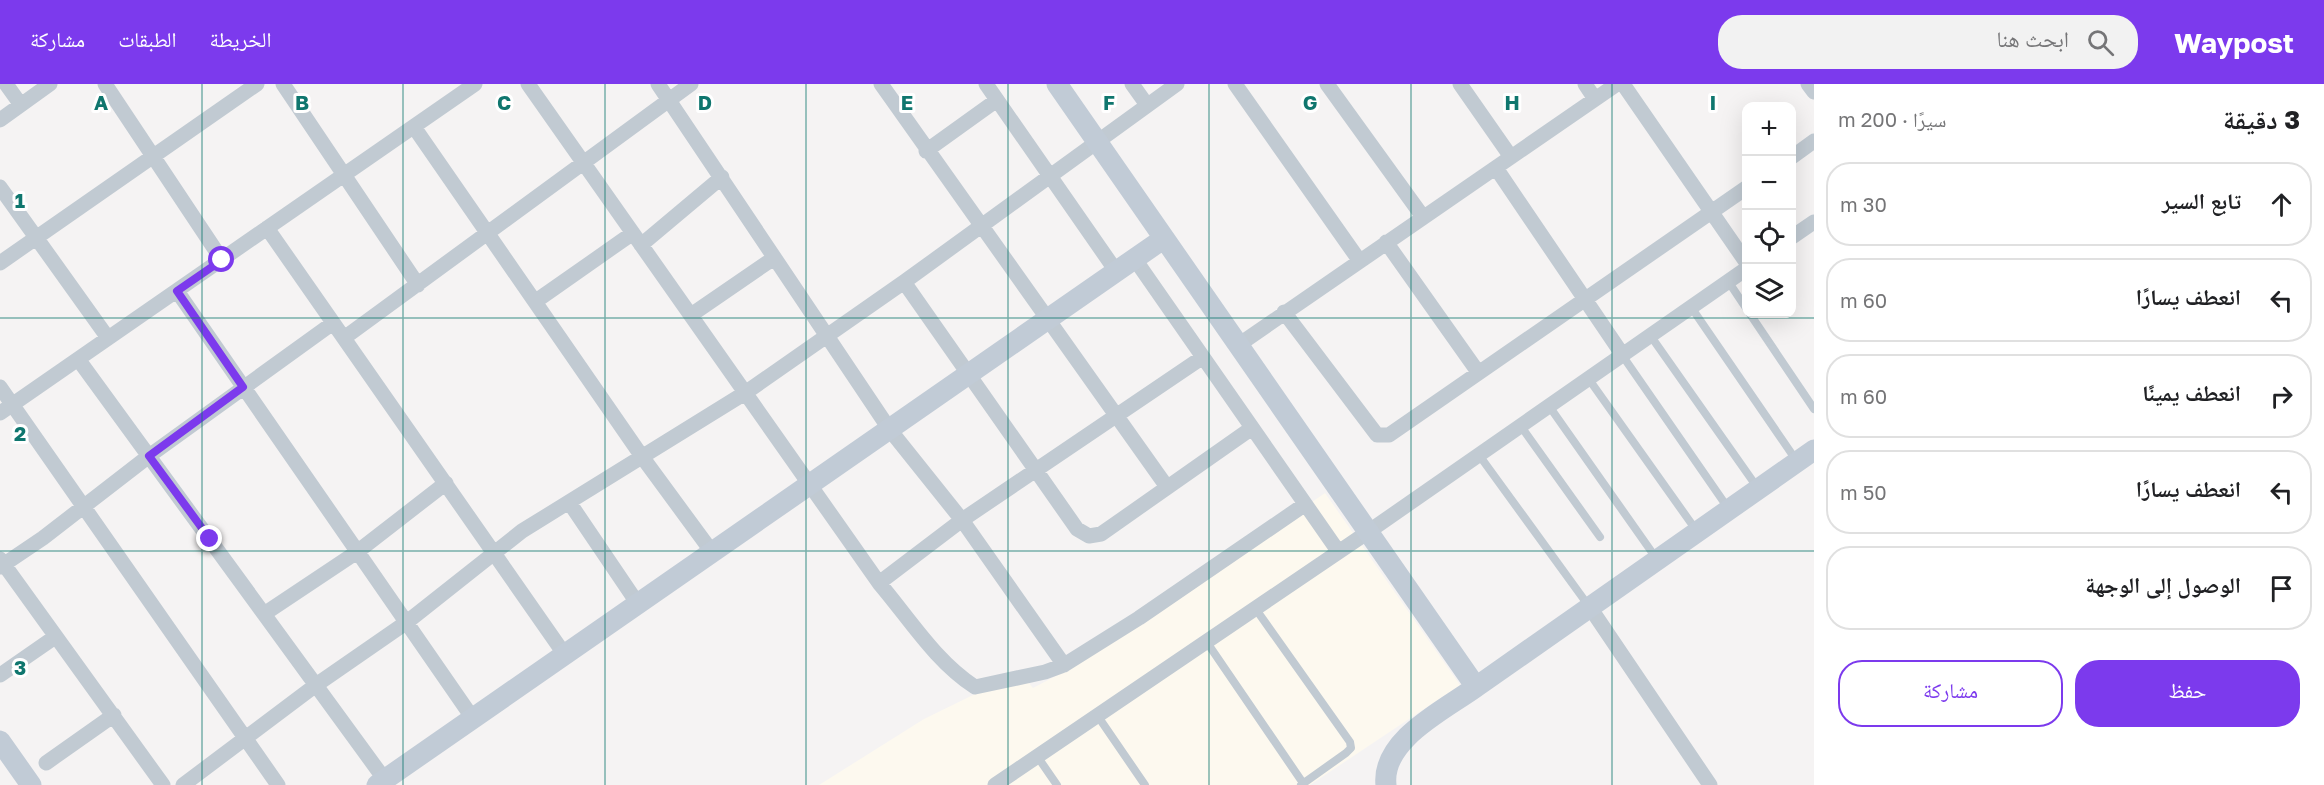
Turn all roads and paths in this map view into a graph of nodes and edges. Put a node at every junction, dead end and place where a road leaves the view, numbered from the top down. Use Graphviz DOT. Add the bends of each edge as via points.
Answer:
graph roads {
  1 [pos="6,84"];
  2 [pos="50,84"];
  3 [pos="105,84"];
  4 [pos="257,84"];
  5 [pos="283,84"];
  6 [pos="528,84"];
  7 [pos="657,84"];
  8 [pos="691,84"];
  9 [pos="881,84"];
  10 [pos="986,84"];
  11 [pos="1057,84"];
  12 [pos="1132,84"];
  13 [pos="1178,84"];
  14 [pos="1235,84"];
  15 [pos="1327,84"];
  16 [pos="1460,84"];
  17 [pos="1585,84"];
  18 [pos="1617,84"];
  19 [pos="1623,84"];
  20 [pos="1808,84"];
  21 [pos="472,85"];
  22 [pos="1814,92"];
  23 [pos="668,99"];
  24 [pos="1595,99"];
  25 [pos="997,100"];
  26 [pos="21,105"];
  27 [pos="1147,105"];
  28 [pos="0,120"];
  29 [pos="414,127"];
  30 [pos="1814,141"];
  31 [pos="1098,143"];
  32 [pos="926,151"];
  33 [pos="1792,156"];
  34 [pos="1511,157"];
  35 [pos="152,158"];
  36 [pos="583,162"];
  37 [pos="1496,168"];
  38 [pos="344,175"];
  39 [pos="1050,176"];
  40 [pos="722,177"];
  41 [pos="0,187"];
  42 [pos="1742,191"];
  43 [pos="1712,212"];
  44 [pos="1423,217"];
  45 [pos="1814,222"];
  46 [pos="980,225"];
  47 [pos="267,228"];
  48 [pos="489,234"];
  49 [pos="1796,234"];
  50 [pos="36,238"];
  51 [pos="637,239"];
  52 [pos="1163,239"];
  53 [pos="1386,242"];
  54 [pos="1742,256"];
  55 [pos="774,258"];
  56 [pos="1134,258"];
  57 [pos="222,260"];
  58 [pos="1359,260"];
  59 [pos="0,263"];
  60 [pos="1116,271"];
  61 [pos="1742,272"];
  62 [pos="1728,281"];
  63 [pos="904,282"];
  64 [pos="418,285"];
  65 [pos="177,291"];
  66 [pos="1585,299"];
  67 [pos="536,301"];
  68 [pos="1742,302"];
  69 [pos="1690,307"];
  70 [pos="1284,312"];
  71 [pos="690,315"];
  72 [pos="1753,318"];
  73 [pos="1047,319"];
  74 [pos="333,323"];
  75 [pos="828,335"];
  76 [pos="1650,335"];
  77 [pos="108,338"];
  78 [pos="344,338"];
  79 [pos="1237,346"];
  80 [pos="1622,354"];
  81 [pos="1203,357"];
  82 [pos="78,359"];
  83 [pos="1478,372"];
  84 [pos="968,374"];
  85 [pos="1588,378"];
  86 [pos="0,387"];
  87 [pos="243,387"];
  88 [pos="745,393"];
  89 [pos="1549,405"];
  90 [pos="5,409"];
  91 [pos="1814,409"];
  92 [pos="1116,416"];
  93 [pos="1520,426"];
  94 [pos="1252,428"];
  95 [pos="890,430"];
  96 [pos="1478,454"];
  97 [pos="1806,455"];
  98 [pos="149,456"];
  99 [pos="643,458"];
  100 [pos="1036,470"];
  101 [pos="446,483"];
  102 [pos="809,485"];
  103 [pos="1167,488"];
  104 [pos="1758,488"];
  105 [pos="569,502"];
  106 [pos="1304,505"];
  107 [pos="84,508"];
  108 [pos="1729,509"];
  109 [pos="962,520"];
  110 [pos="1697,531"];
  111 [pos="1368,532"];
  112 [pos="1600,537"];
  113 [pos="1338,551"];
  114 [pos="357,552"];
  115 [pos="712,552"];
  116 [pos="496,554"];
  117 [pos="1656,559"];
  118 [pos="1,563"];
  119 [pos="879,583"];
  120 [pos="638,604"];
  121 [pos="1589,606"];
  122 [pos="1256,608"];
  123 [pos="264,614"];
  124 [pos="407,622"];
  125 [pos="55,637"];
  126 [pos="1206,641"];
  127 [pos="566,655"];
  128 [pos="1064,664"];
  129 [pos="0,675"];
  130 [pos="316,685"];
  131 [pos="1476,687"];
  132 [pos="114,715"];
  133 [pos="1097,715"];
  134 [pos="474,720"];
  135 [pos="246,738"];
  136 [pos="2,749"];
  137 [pos="1037,756"];
  138 [pos="46,763"];
  139 [pos="381,782"];
  140 [pos="1302,784"];
  141 [pos="31,785"];
  142 [pos="163,785"];
  143 [pos="183,785"];
  144 [pos="278,785"];
  145 [pos="995,785"];
  146 [pos="1057,785"];
  147 [pos="1145,785"];
  148 [pos="1386,785"];
  149 [pos="1710,785"];
  1 -- 26 [label="street"];
  2 -- 26 [label="street"];
  3 -- 35 [label="street"];
  4 -- 35 [label="street"];
  5 -- 38 [label="street"];
  6 -- 36 [label="street"];
  7 -- 23 [label="street"];
  8 -- 23 [label="street"];
  9 -- 32 [label="street"];
  10 -- 25 [label="street"];
  11 -- 31 [label="street"];
  12 -- 27 [label="street"];
  13 -- 27 [label="street"];
  14 -- 58 [label="street"];
  15 -- 44 [label="street"];
  16 -- 34 [label="street"];
  17 -- 24 [label="street"];
  18 -- 24 [label="street"];
  19 -- 43 [label="street"];
  20 -- 22 [label="street"];
  21 -- 29 [label="street"];
  23 -- 36 [label="street"];
  23 -- 40 [label="street"];
  24 -- 34 [label="street"];
  25 -- 32 [label="street"];
  25 -- 39 [label="street"];
  26 -- 28 [label="street"];
  27 -- 31 [label="street"];
  29 -- 38 [label="street"];
  29 -- 48 [label="street"];
  30 -- 33 [label="street"];
  31 -- 39 [label="street"];
  31 -- 52 [label="street"];
  32 -- 46 [label="street"];
  34 -- 37 [label="street"];
  35 -- 50 [label="street"];
  35 -- 57 [label="street"];
  36 -- 48 [label="street"];
  36 -- 51 [label="street"];
  37 -- 44 [label="street"];
  37 -- 66 [label="street"];
  38 -- 47 [label="street"];
  38 -- 64 [label="street"];
  39 -- 46 [label="street"];
  39 -- 60 [label="street"];
  40 -- 51 [label="street"];
  40 -- 55 [label="street"];
  41 -- 50 [label="street"];
  42 -- 43 [label="street"];
  43 -- 54 [label="street"];
  43 -- 66 [label="street"];
  44 -- 53 [label="street"];
  45 -- 49 [label="street"];
  46 -- 63 [label="street"];
  46 -- 73 [label="street"];
  47 -- 57 [label="street"];
  47 -- 74 [label="street"];
  48 -- 64 [label="street"];
  48 -- 67 [label="street"];
  50 -- 59 [label="street"];
  50 -- 77 [label="street"];
  51 -- 67 [label="street"];
  51 -- 71 [label="street"];
  52 -- 56 [label="street"];
  52 -- 79 [label="street"];
  53 -- 58 [label="street"];
  53 -- 83 [label="street"];
  55 -- 71 [label="street"];
  55 -- 75 [label="street"];
  56 -- 60 [label="street"];
  56 -- 81 [label="street"];
  57 -- 65 [label="street"];
  58 -- 70 [label="street"];
  60 -- 73 [label="street"];
  61 -- 62 [label="street"];
  62 -- 68 [label="lane"];
  62 -- 69 [label="street"];
  63 -- 75 [label="street"];
  63 -- 84 [label="street"];
  64 -- 78 [label="street"];
  65 -- 77 [label="street"];
  65 -- 87 [label="street"];
  66 -- 80 [label="street"];
  66 -- 83 [label="street"];
  67 -- 99 [label="street"];
  69 -- 76 [label="street"];
  69 -- 97 [label="lane"];
  70 -- 79 [label="street"];
  70 -- 83 [label="street" via="1377,435 1389,435"];
  71 -- 88 [label="street"];
  72 -- 91 [label="lane"];
  73 -- 84 [label="street"];
  73 -- 92 [label="street"];
  74 -- 78 [label="street"];
  74 -- 87 [label="street"];
  75 -- 88 [label="street"];
  75 -- 95 [label="street"];
  76 -- 80 [label="street"];
  76 -- 104 [label="lane"];
  77 -- 82 [label="street"];
  78 -- 101 [label="street"];
  79 -- 111 [label="street"];
  80 -- 85 [label="street"];
  80 -- 108 [label="lane"];
  81 -- 92 [label="street"];
  81 -- 94 [label="street"];
  82 -- 90 [label="street"];
  82 -- 98 [label="street"];
  84 -- 95 [label="street"];
  84 -- 100 [label="street"];
  85 -- 89 [label="street"];
  85 -- 110 [label="lane"];
  86 -- 90 [label="street"];
  87 -- 98 [label="street"];
  87 -- 114 [label="street"];
  88 -- 99 [label="street"];
  88 -- 102 [label="street"];
  89 -- 93 [label="street"];
  89 -- 117 [label="lane"];
  90 -- 107 [label="street"];
  92 -- 100 [label="street"];
  92 -- 103 [label="street"];
  93 -- 96 [label="street"];
  93 -- 112 [label="lane"];
  94 -- 103 [label="street"];
  94 -- 106 [label="street"];
  95 -- 102 [label="street"];
  95 -- 109 [label="street"];
  96 -- 111 [label="street"];
  96 -- 121 [label="lane"];
  97 -- 104 [label="street"];
  98 -- 107 [label="street"];
  98 -- 123 [label="street"];
  99 -- 105 [label="street"];
  99 -- 115 [label="street"];
  100 -- 103 [label="street" via="1077,529 1089,536 1101,534"];
  100 -- 109 [label="street"];
  101 -- 114 [label="street"];
  101 -- 116 [label="street"];
  102 -- 115 [label="street"];
  102 -- 119 [label="street"];
  104 -- 108 [label="street"];
  105 -- 116 [label="street" via="522,531"];
  105 -- 120 [label="street"];
  106 -- 113 [label="street"];
  106 -- 128 [label="street" via="1139,618"];
  107 -- 118 [label="street"];
  107 -- 135 [label="street"];
  108 -- 110 [label="street"];
  109 -- 119 [label="street"];
  109 -- 128 [label="street"];
  110 -- 117 [label="street"];
  111 -- 113 [label="street"];
  111 -- 131 [label="street"];
  113 -- 122 [label="street"];
  114 -- 123 [label="street"];
  114 -- 124 [label="street"];
  115 -- 120 [label="street"];
  116 -- 124 [label="street"];
  116 -- 127 [label="street"];
  117 -- 121 [label="street"];
  118 -- 125 [label="street"];
  119 -- 128 [label="street" via="928,644 957,675 975,687"];
  120 -- 127 [label="street"];
  121 -- 131 [label="street"];
  121 -- 149 [label="street"];
  122 -- 126 [label="street"];
  122 -- 140 [label="lane" via="1350,742 1347,753"];
  123 -- 130 [label="street"];
  124 -- 130 [label="street"];
  124 -- 134 [label="street"];
  125 -- 129 [label="street"];
  125 -- 132 [label="street"];
  126 -- 133 [label="street"];
  126 -- 140 [label="lane"];
  127 -- 134 [label="street"];
  130 -- 135 [label="street"];
  130 -- 139 [label="street"];
  131 -- 148 [label="street" via="1411,734 1395,751 1384,771"];
  132 -- 138 [label="street"];
  132 -- 142 [label="street"];
  133 -- 137 [label="street"];
  133 -- 147 [label="lane"];
  134 -- 139 [label="street"];
  135 -- 143 [label="street"];
  135 -- 144 [label="street"];
  136 -- 141 [label="street"];
  137 -- 145 [label="street"];
  137 -- 146 [label="lane"];
}
